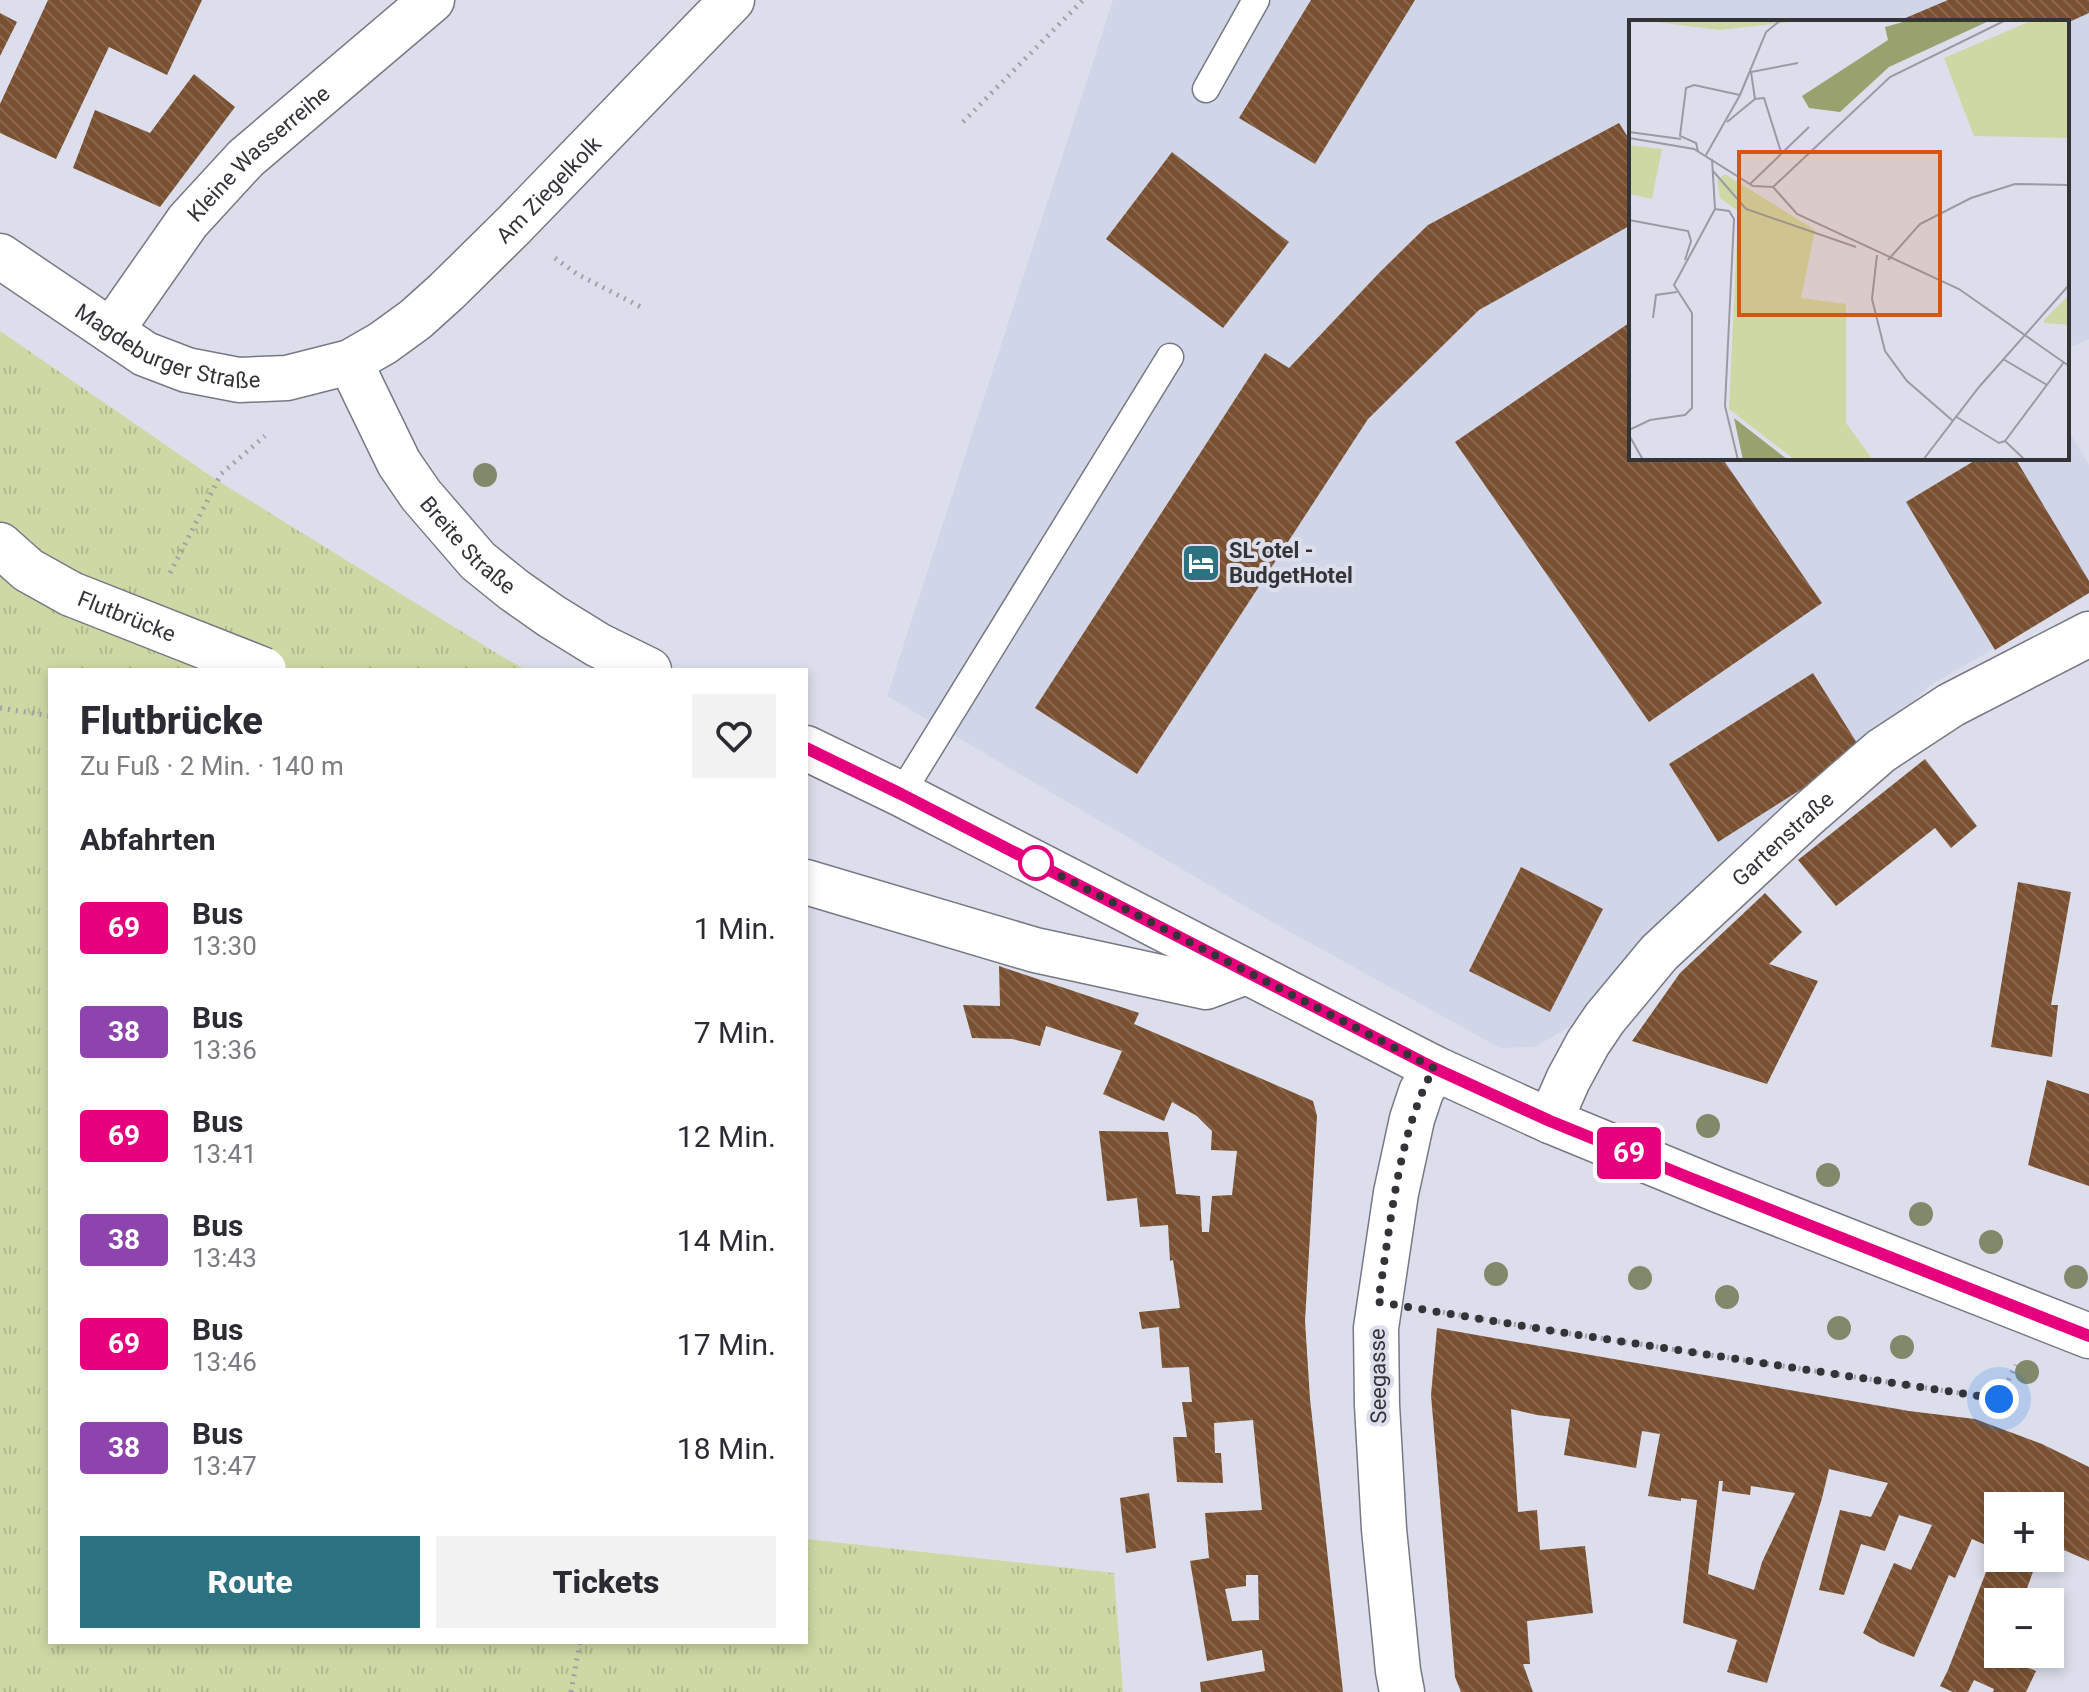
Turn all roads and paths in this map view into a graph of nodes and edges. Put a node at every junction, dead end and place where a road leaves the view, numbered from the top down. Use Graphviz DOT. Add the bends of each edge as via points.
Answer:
graph roads {
  1 [pos="432,0"];
  2 [pos="732,0"];
  3 [pos="1083,0"];
  4 [pos="1256,0"];
  5 [pos="1206,89"];
  6 [pos="963,122"];
  7 [pos="514,225"];
  8 [pos="0,256"];
  9 [pos="641,307"];
  10 [pos="111,331"];
  11 [pos="1170,357"];
  12 [pos="350,362"];
  13 [pos="268,433"];
  14 [pos="0,545"];
  15 [pos="169,574"];
  16 [pos="2089,634"];
  17 [pos="259,668"];
  18 [pos="645,668"];
  19 [pos="0,708"];
  20 [pos="48,716"];
  21 [pos="808,749"];
  22 [pos="901,794"];
  23 [pos="808,883"];
  24 [pos="1246,972"];
  25 [pos="1434,1068"];
  26 [pos="1550,1121"];
  27 [pos="1378,1302"];
  28 [pos="2040,1316"];
  29 [pos="2089,1336"];
  30 [pos="580,1644"];
  31 [pos="571,1692"];
  32 [pos="1402,1692"];
  1 -- 10 [label="street, Kleine Wasserreihe" via="246,158 188,221"];
  2 -- 7 [label="street, Am Ziegelkolk"];
  3 -- 6 [label="path"];
  4 -- 5 [label="lane"];
  7 -- 9 [label="path" via="577,274"];
  7 -- 12 [label="street, Am Ziegelkolk" via="416,319"];
  8 -- 10 [label="street, Magdeburger Straße"];
  10 -- 12 [label="street, Magdeburger Straße" via="145,354 187,370 239,380 287,378"];
  11 -- 22 [label="lane"];
  12 -- 18 [label="street, Breite Straße" via="399,463 478,561 551,616"];
  13 -- 15 [label="path" via="221,474"];
  14 -- 17 [label="street, Flutbrücke, bridge" via="28,570 71,594"];
  16 -- 26 [label="street, Gartenstraße" via="1951,705 1881,751 1805,817 1659,953 1588,1043"];
  19 -- 20 [label="path"];
  21 -- 22 [label="street"];
  22 -- 24 [label="street"];
  23 -- 24 [label="street" via="1035,950 1206,987"];
  24 -- 25 [label="street"];
  25 -- 26 [label="street"];
  25 -- 27 [label="street, Seegasse" via="1412,1119"];
  26 -- 28 [label="street"];
  27 -- 28 [label="path" via="1999,1399"];
  27 -- 32 [label="street, Seegasse" via="1384,1529"];
  28 -- 29 [label="street"];
  30 -- 31 [label="path"];
}
